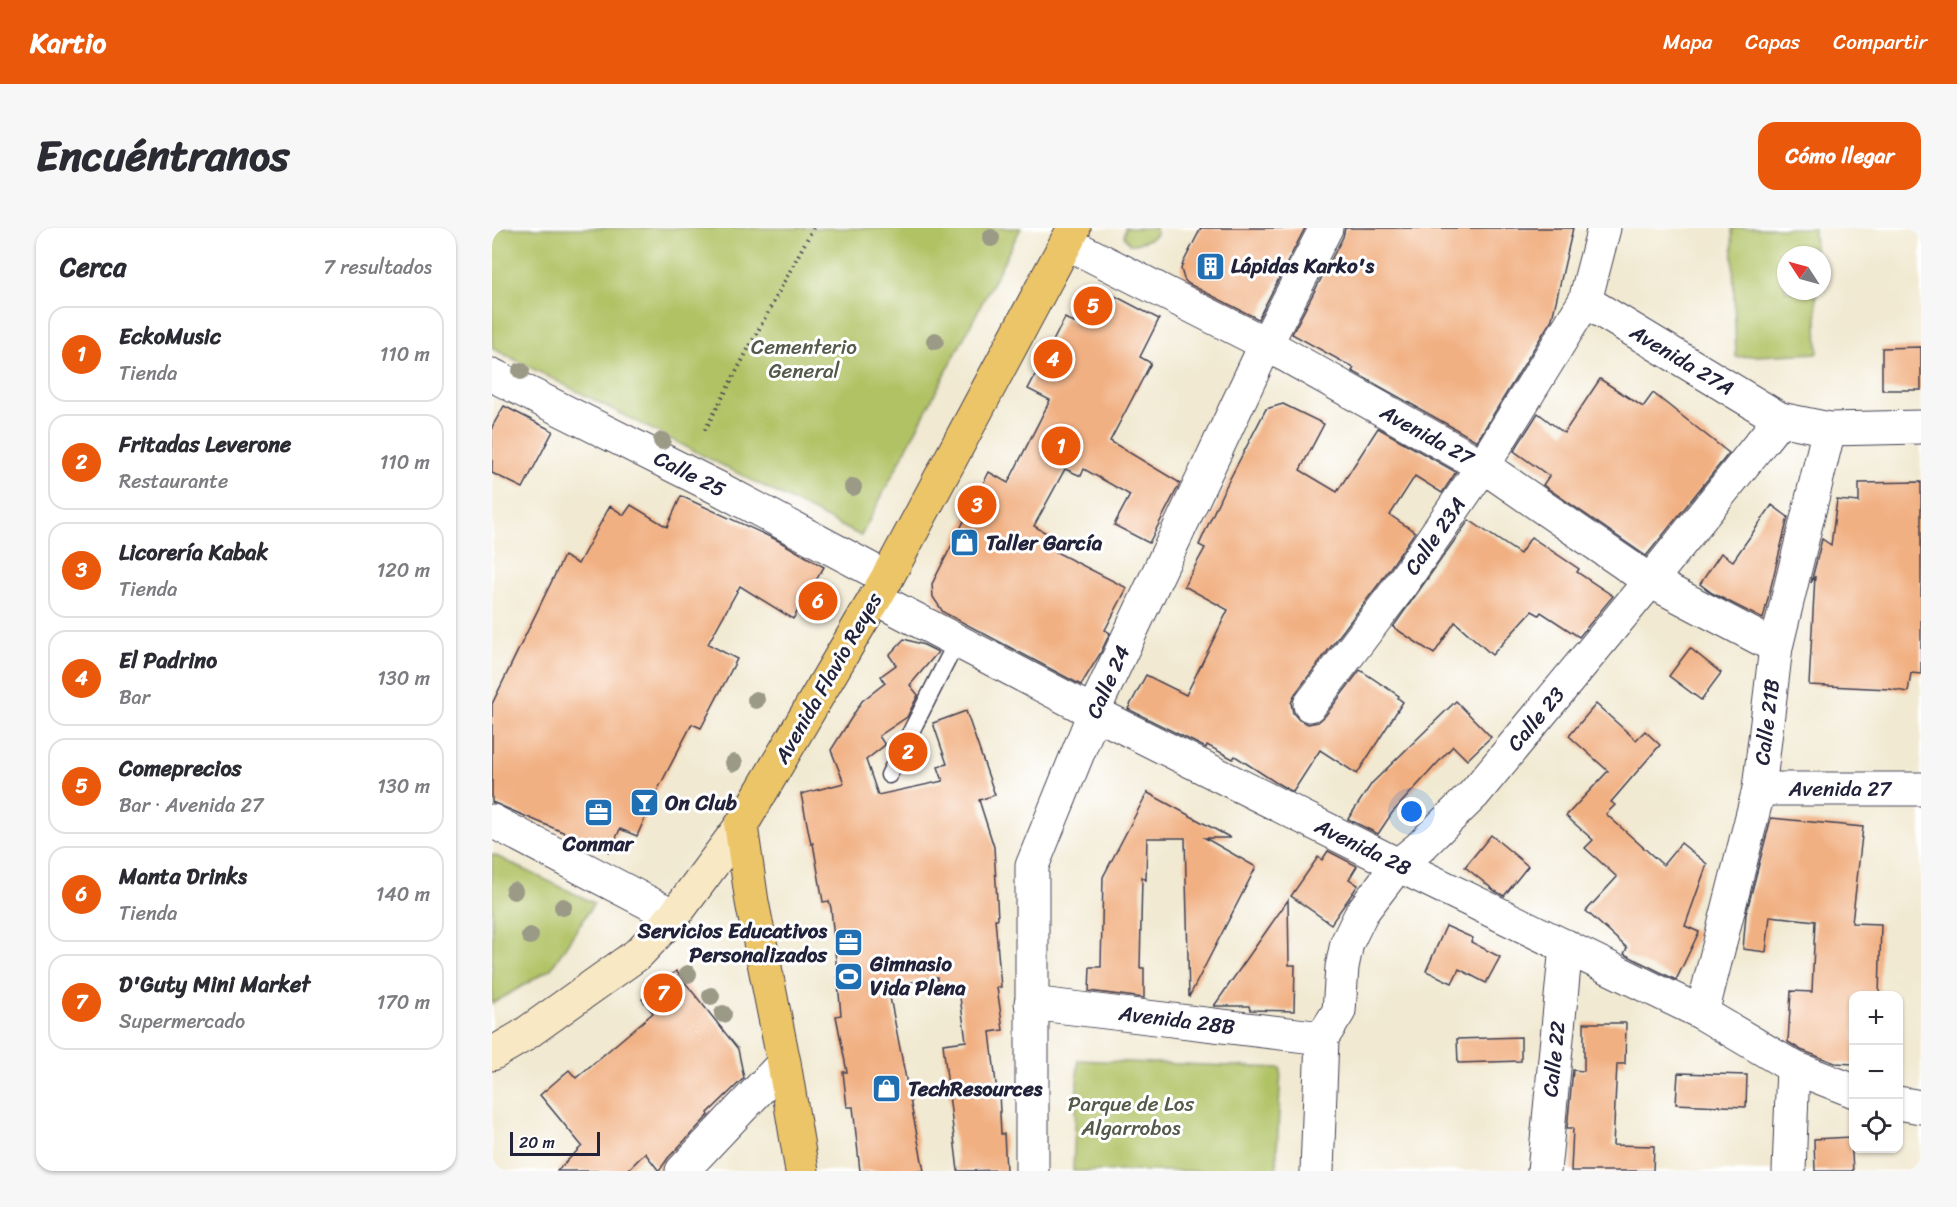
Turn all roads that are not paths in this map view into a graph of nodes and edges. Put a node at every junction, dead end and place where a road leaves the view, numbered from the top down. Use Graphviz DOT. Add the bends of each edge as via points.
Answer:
graph roads {
  1 [pos="1326,228"];
  2 [pos="1604,228"];
  3 [pos="1071,235"];
  4 [pos="1585,301"];
  5 [pos="1266,344"];
  6 [pos="492,375"];
  7 [pos="1780,419"];
  8 [pos="1921,427"];
  9 [pos="1829,429"];
  10 [pos="1483,466"];
  11 [pos="1650,581"];
  12 [pos="881,588"];
  13 [pos="957,641"];
  14 [pos="1776,647"];
  15 [pos="1310,705"];
  16 [pos="1093,712"];
  17 [pos="889,775"];
  18 [pos="1759,789"];
  19 [pos="1921,789"];
  20 [pos="492,821"];
  21 [pos="741,826"];
  22 [pos="1398,865"];
  23 [pos="674,916"];
  24 [pos="1566,946"];
  25 [pos="1031,1003"];
  26 [pos="1702,1013"];
  27 [pos="1322,1038"];
  28 [pos="492,1054"];
  29 [pos="784,1064"];
  30 [pos="1793,1066"];
  31 [pos="1849,1089"];
  32 [pos="1903,1104"];
  33 [pos="1921,1107"];
  34 [pos="682,1171"];
  35 [pos="802,1171"];
  36 [pos="1032,1171"];
  37 [pos="1317,1171"];
  38 [pos="1544,1171"];
  39 [pos="1789,1171"];
  1 -- 5 [label="street, Calle 24"];
  2 -- 4 [label="street, Calle 23A"];
  3 -- 5 [label="street, Avenida 27"];
  3 -- 12 [label="main road, Avenida Flavio Reyes"];
  4 -- 7 [label="street, Avenida 27A"];
  4 -- 10 [label="street, Calle 23A"];
  5 -- 10 [label="street, Avenida 27"];
  5 -- 16 [label="street, Calle 24"];
  6 -- 12 [label="street, Calle 25" via="708,483"];
  7 -- 9 [label="street"];
  7 -- 11 [label="street, Calle 23"];
  8 -- 9 [label="street"];
  9 -- 14 [label="street, Calle 21B"];
  10 -- 11 [label="street, Avenida 27"];
  10 -- 15 [label="street, Calle 23A" via="1396,592"];
  11 -- 14 [label="street, Avenida 27"];
  11 -- 22 [label="street, Calle 23" via="1474,794"];
  12 -- 13 [label="street, Avenida 28"];
  12 -- 21 [label="main road, Avenida Flavio Reyes"];
  13 -- 16 [label="street, Avenida 28"];
  13 -- 17 [label="lane"];
  14 -- 18 [label="street, Calle 21B"];
  16 -- 22 [label="street, Avenida 28"];
  16 -- 25 [label="street, Calle 24" via="1032,866"];
  18 -- 19 [label="street, Avenida 27"];
  18 -- 26 [label="street, Calle 21B"];
  20 -- 23 [label="street"];
  21 -- 23 [label="main road, Avenida Flavio Reyes"];
  21 -- 29 [label="main road"];
  22 -- 24 [label="street, Avenida 28"];
  22 -- 27 [label="street, Calle 23" via="1362,912 1347,943 1339,1011"];
  23 -- 28 [label="main road, Avenida Flavio Reyes" via="638,954"];
  24 -- 26 [label="street, Avenida 28"];
  24 -- 38 [label="street, Calle 22"];
  25 -- 27 [label="street, Avenida 28B"];
  25 -- 36 [label="street, Calle 24"];
  26 -- 30 [label="street, Avenida 28"];
  27 -- 37 [label="street"];
  29 -- 34 [label="street"];
  29 -- 35 [label="main road"];
  30 -- 31 [label="street, Avenida 28"];
  30 -- 39 [label="street"];
  32 -- 33 [label="street"];
}
